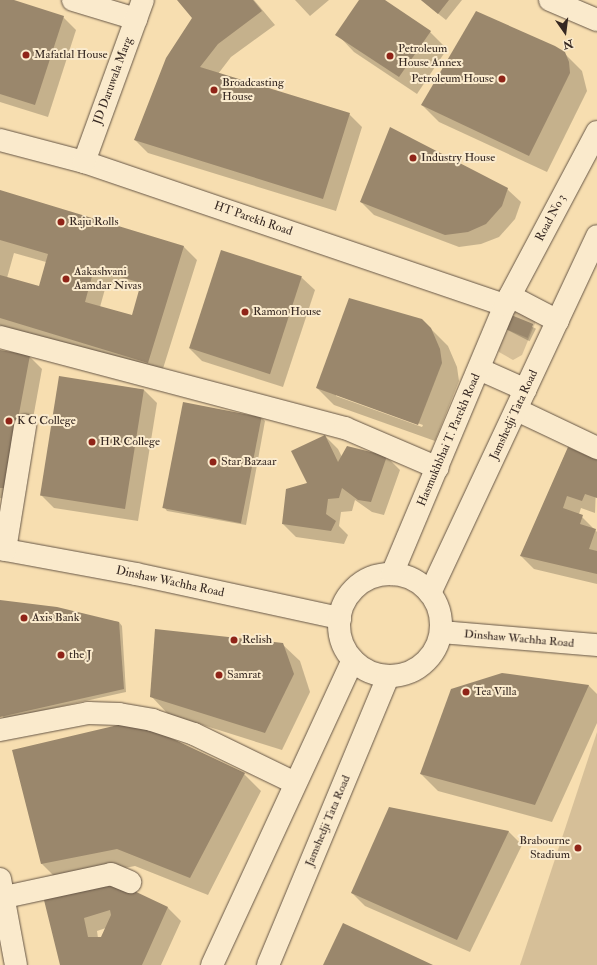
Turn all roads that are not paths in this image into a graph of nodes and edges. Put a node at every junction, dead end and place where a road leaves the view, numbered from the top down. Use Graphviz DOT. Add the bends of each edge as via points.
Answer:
graph roads {
  1 [pos="73,0"];
  2 [pos="550,0"];
  3 [pos="140,9"];
  4 [pos="597,20"];
  5 [pos="597,132"];
  6 [pos="0,140"];
  7 [pos="84,162"];
  8 [pos="597,236"];
  9 [pos="507,301"];
  10 [pos="558,321"];
  11 [pos="0,337"];
  12 [pos="479,369"];
  13 [pos="526,390"];
  14 [pos="517,410"];
  15 [pos="25,426"];
  16 [pos="597,448"];
  17 [pos="438,468"];
  18 [pos="3,549"];
  19 [pos="392,574"];
  20 [pos="430,593"];
  21 [pos="340,618"];
  22 [pos="441,632"];
  23 [pos="597,645"];
  24 [pos="353,660"];
  25 [pos="388,677"];
  26 [pos="0,730"];
  27 [pos="295,783"];
  28 [pos="130,882"];
  29 [pos="2,888"];
  30 [pos="16,965"];
  31 [pos="212,965"];
  32 [pos="268,965"];
  1 -- 3 [label="street"];
  2 -- 4 [label="street"];
  3 -- 7 [label="street, JD Daruwala Marg"];
  5 -- 9 [label="street, Road No 3"];
  6 -- 7 [label="street, HT Parekh Road"];
  7 -- 9 [label="street, HT Parekh Road"];
  8 -- 10 [label="street, Jamshedji Tata Road"];
  9 -- 10 [label="street, HT Parekh Road"];
  9 -- 12 [label="street, Hasmukhbhai T. Parekh Road"];
  10 -- 13 [label="street, Jamshedji Tata Road"];
  11 -- 17 [label="street" via="345,428"];
  12 -- 13 [label="street"];
  12 -- 17 [label="street, Hasmukhbhai T. Parekh Road"];
  13 -- 14 [label="street, Jamshedji Tata Road"];
  14 -- 16 [label="street"];
  14 -- 20 [label="street, Jamshedji Tata Road"];
  15 -- 18 [label="street"];
  17 -- 19 [label="street, Hasmukhbhai T. Parekh Road"];
  18 -- 21 [label="street, Dinshaw Wachha Road" via="136,574"];
  19 -- 20 [label="street" via="408,577 422,584"];
  19 -- 21 [label="street" via="376,576 361,583 349,594"];
  20 -- 22 [label="street" via="440,611"];
  21 -- 24 [label="street" via="341,640"];
  22 -- 23 [label="street, Dinshaw Wachha Road"];
  22 -- 25 [label="street" via="431,657 419,668 405,675"];
  24 -- 25 [label="street" via="372,674"];
  24 -- 27 [label="street"];
  25 -- 32 [label="street, Jamshedji Tata Road"];
  26 -- 27 [label="street" via="88,713 119,714 152,720 194,734"];
  27 -- 31 [label="street"];
  28 -- 29 [label="street" via="111,874"];
  29 -- 30 [label="street"];
}
